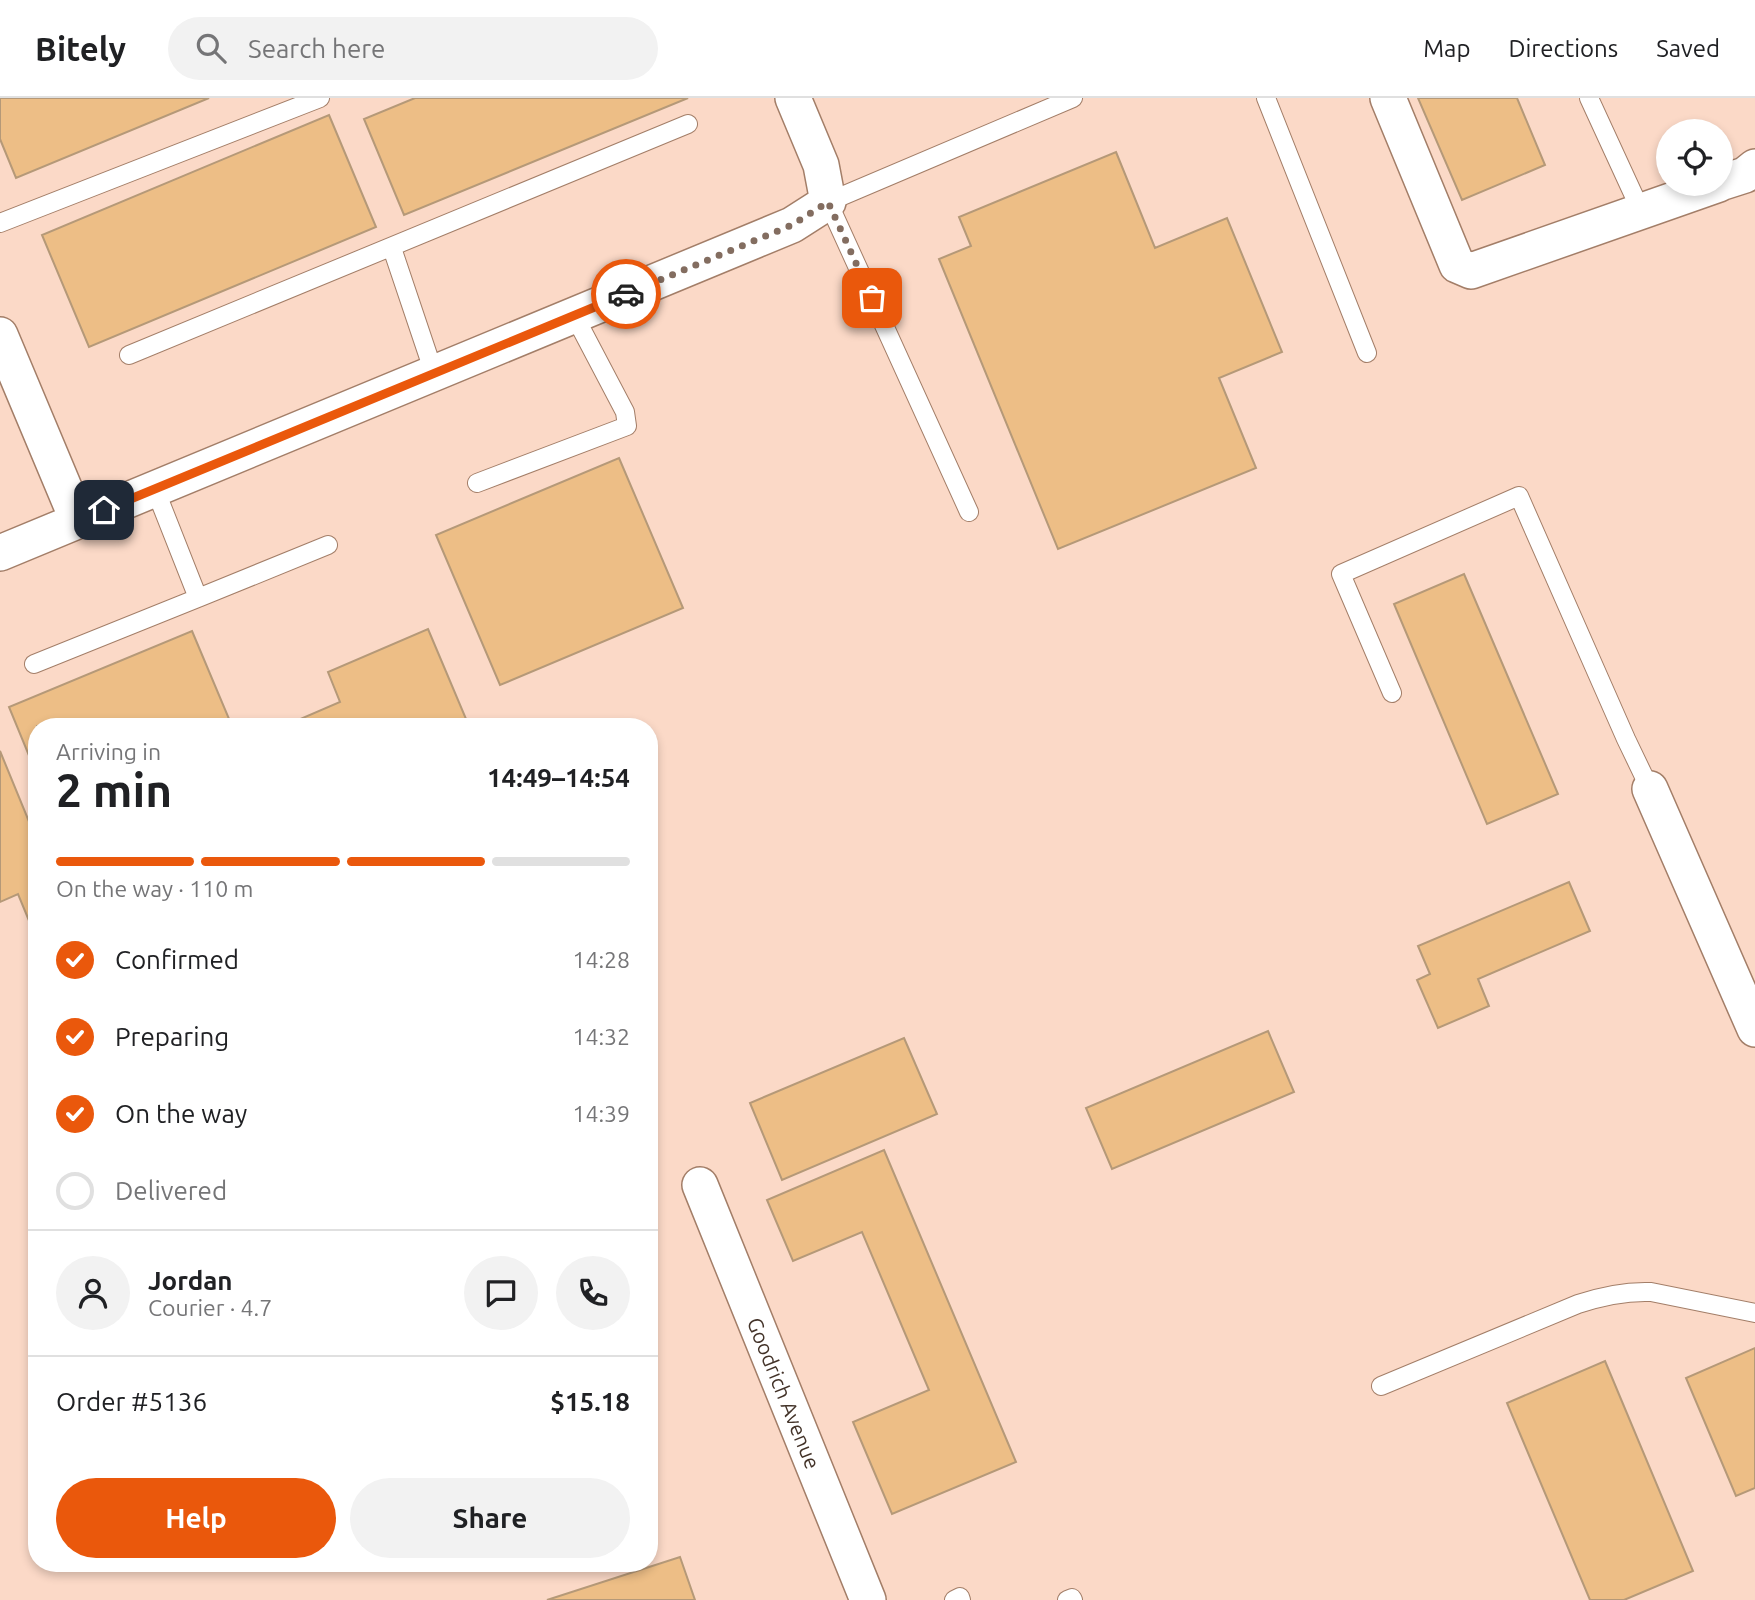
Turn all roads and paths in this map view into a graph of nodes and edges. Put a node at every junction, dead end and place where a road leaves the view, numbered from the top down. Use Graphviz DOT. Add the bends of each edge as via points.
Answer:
graph roads {
  1 [pos="320,98"];
  2 [pos="793,98"];
  3 [pos="1073,98"];
  4 [pos="1266,98"];
  5 [pos="1388,98"];
  6 [pos="1589,98"];
  7 [pos="688,124"];
  8 [pos="1755,167"];
  9 [pos="1733,178"];
  10 [pos="1683,196"];
  11 [pos="828,202"];
  12 [pos="1641,211"];
  13 [pos="0,223"];
  14 [pos="392,248"];
  15 [pos="574,315"];
  16 [pos="0,335"];
  17 [pos="1367,352"];
  18 [pos="130,355"];
  19 [pos="434,373"];
  20 [pos="477,483"];
  21 [pos="155,489"];
  22 [pos="969,512"];
  23 [pos="78,521"];
  24 [pos="328,545"];
  25 [pos="0,553"];
  26 [pos="198,598"];
  27 [pos="34,664"];
  28 [pos="1392,692"];
  29 [pos="1650,789"];
  30 [pos="1755,1029"];
  31 [pos="700,1185"];
  32 [pos="1755,1313"];
  33 [pos="1381,1386"];
  34 [pos="868,1600"];
  35 [pos="954,1600"];
  36 [pos="961,1600"];
  37 [pos="1067,1600"];
  38 [pos="1073,1600"];
  1 -- 13 [label="lane"];
  2 -- 11 [label="street" via="821,164"];
  3 -- 11 [label="lane"];
  4 -- 17 [label="lane"];
  5 -- 12 [label="street" via="1457,265 1471,271"];
  6 -- 12 [label="lane"];
  7 -- 14 [label="lane"];
  8 -- 9 [label="street"];
  10 -- 12 [label="street"];
  11 -- 15 [label="street" via="792,225"];
  11 -- 22 [label="lane"];
  14 -- 18 [label="lane"];
  14 -- 19 [label="lane"];
  15 -- 19 [label="street"];
  15 -- 20 [label="lane" via="625,412 627,426"];
  16 -- 23 [label="street"];
  19 -- 21 [label="street"];
  21 -- 23 [label="street"];
  21 -- 26 [label="lane"];
  23 -- 25 [label="street"];
  24 -- 26 [label="lane"];
  26 -- 27 [label="lane"];
  28 -- 29 [label="lane" via="1341,574 1520,496"];
  29 -- 30 [label="street"];
  31 -- 34 [label="street, Goodrich Avenue"];
  32 -- 33 [label="lane" via="1651,1292 1599,1297"];
  35 -- 36 [label="lane"];
  37 -- 38 [label="lane"];
}
